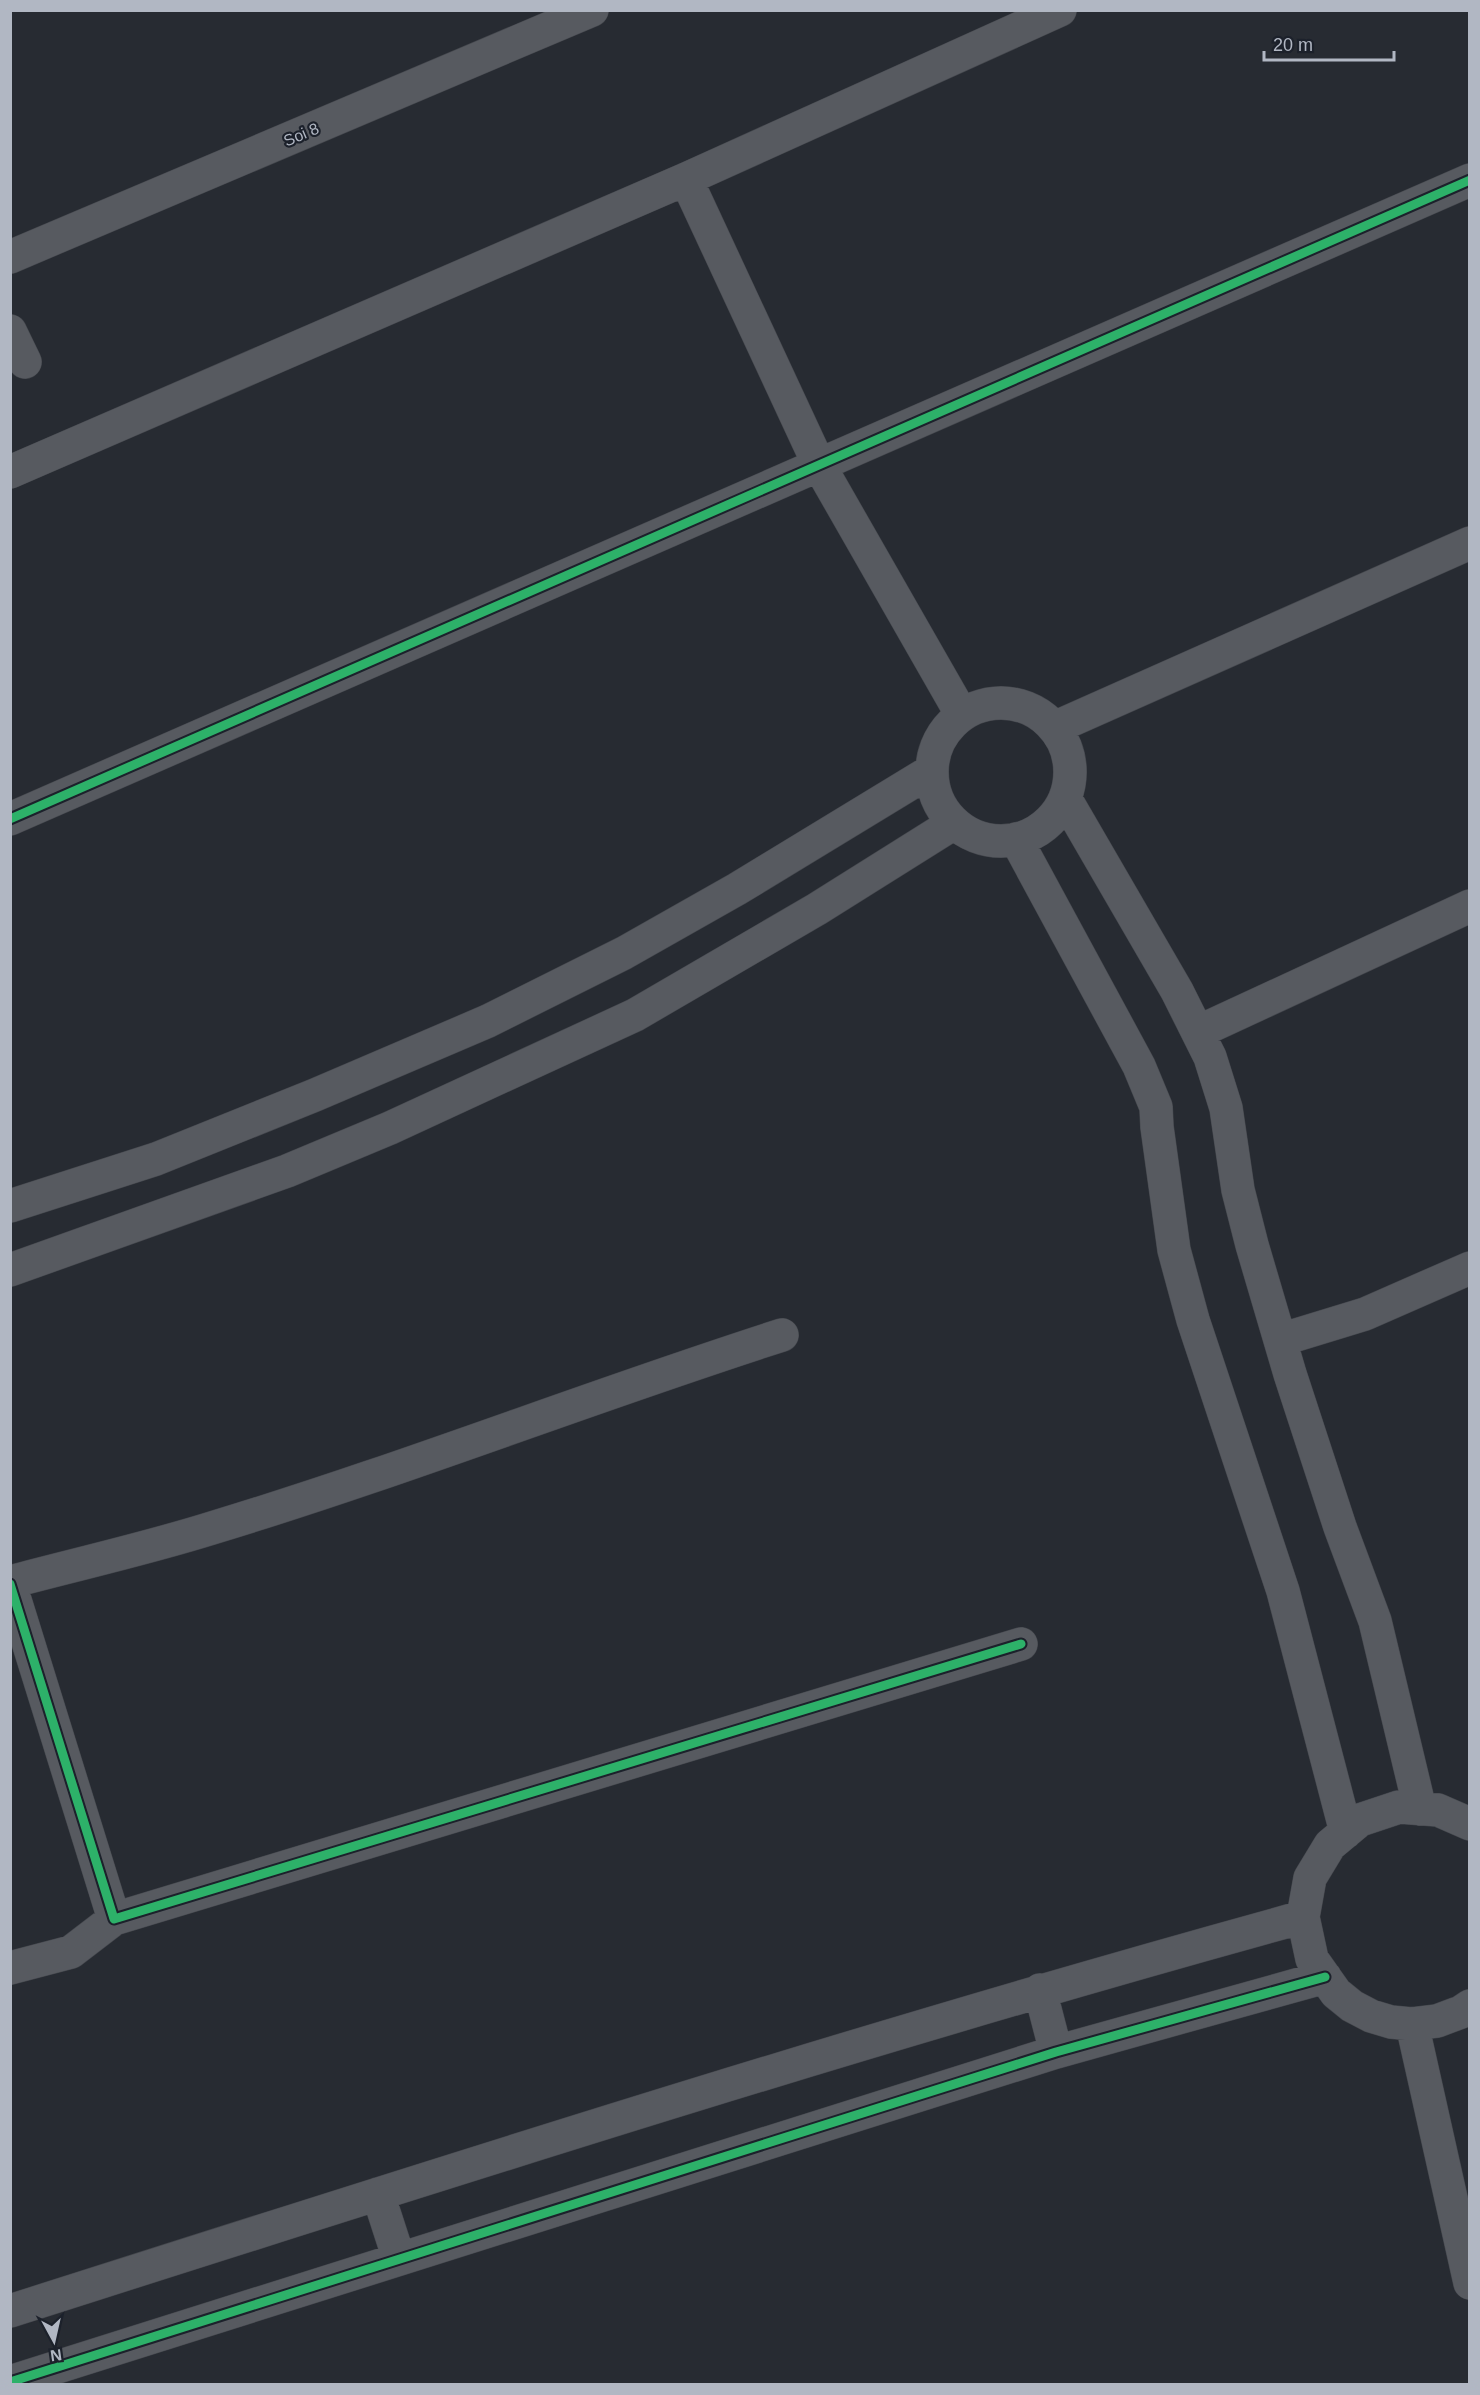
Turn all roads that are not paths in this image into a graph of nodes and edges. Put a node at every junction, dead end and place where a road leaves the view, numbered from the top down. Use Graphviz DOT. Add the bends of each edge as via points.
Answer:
graph roads {
  1 [pos="592,10"];
  2 [pos="1060,10"];
  3 [pos="686,179"];
  4 [pos="1470,180"];
  5 [pos="10,257"];
  6 [pos="10,331"];
  7 [pos="25,362"];
  8 [pos="819,465"];
  9 [pos="10,472"];
  10 [pos="1470,543"];
  11 [pos="962,715"];
  12 [pos="1054,728"];
  13 [pos="931,771"];
  14 [pos="1065,798"];
  15 [pos="10,819"];
  16 [pos="954,823"];
  17 [pos="1016,839"];
  18 [pos="1470,906"];
  19 [pos="1198,1032"];
  20 [pos="10,1206"];
  21 [pos="1470,1268"];
  22 [pos="10,1270"];
  23 [pos="782,1335"];
  24 [pos="1280,1340"];
  25 [pos="10,1583"];
  26 [pos="18,1632"];
  27 [pos="1021,1644"];
  28 [pos="1420,1809"];
  29 [pos="1470,1824"];
  30 [pos="1346,1832"];
  31 [pos="1303,1917"];
  32 [pos="114,1919"];
  33 [pos="10,1968"];
  34 [pos="1325,1977"];
  35 [pos="1040,1990"];
  36 [pos="1470,2006"];
  37 [pos="1412,2024"];
  38 [pos="1056,2052"];
  39 [pos="378,2194"];
  40 [pos="399,2259"];
  41 [pos="1470,2283"];
  42 [pos="10,2311"];
  43 [pos="10,2382"];
  1 -- 5 [label="street, Soi 8"];
  2 -- 3 [label="street"];
  3 -- 8 [label="street"];
  3 -- 9 [label="street"];
  4 -- 8 [label="street"];
  6 -- 7 [label="street"];
  8 -- 11 [label="street"];
  8 -- 15 [label="street"];
  10 -- 12 [label="street"];
  11 -- 12 [label="street" via="980,706 1000,703 1039,714"];
  11 -- 13 [label="street" via="945,730 935,749"];
  12 -- 14 [label="street" via="1069,762"];
  13 -- 16 [label="street" via="941,808"];
  13 -- 20 [label="street" via="736,890 624,953 488,1021 156,1159"];
  14 -- 17 [label="street" via="1053,817 1036,831"];
  14 -- 19 [label="street"];
  16 -- 17 [label="street" via="973,835 994,840"];
  16 -- 22 [label="street" via="817,909 635,1015 287,1171"];
  17 -- 30 [label="street" via="1139,1066 1156,1107 1174,1250 1193,1320 1283,1591"];
  18 -- 19 [label="street"];
  19 -- 24 [label="street" via="1226,1108 1238,1190"];
  21 -- 24 [label="street" via="1365,1314"];
  23 -- 25 [label="street" via="211,1529"];
  24 -- 28 [label="street" via="1340,1527 1375,1621"];
  25 -- 26 [label="street"];
  26 -- 32 [label="street"];
  27 -- 32 [label="street"];
  28 -- 29 [label="street" via="1438,1810"];
  28 -- 30 [label="street" via="1399,1808 1360,1820"];
  30 -- 31 [label="street" via="1330,1845 1310,1878"];
  31 -- 34 [label="street" via="1312,1959"];
  31 -- 35 [label="street"];
  32 -- 33 [label="street" via="71,1952"];
  34 -- 37 [label="street" via="1336,1993 1353,2006 1381,2019"];
  34 -- 38 [label="street"];
  35 -- 38 [label="street"];
  35 -- 39 [label="street"];
  36 -- 37 [label="street" via="1437,2020"];
  37 -- 41 [label="street"];
  38 -- 40 [label="street"];
  39 -- 40 [label="street"];
  39 -- 42 [label="street"];
  40 -- 43 [label="street"];
}
